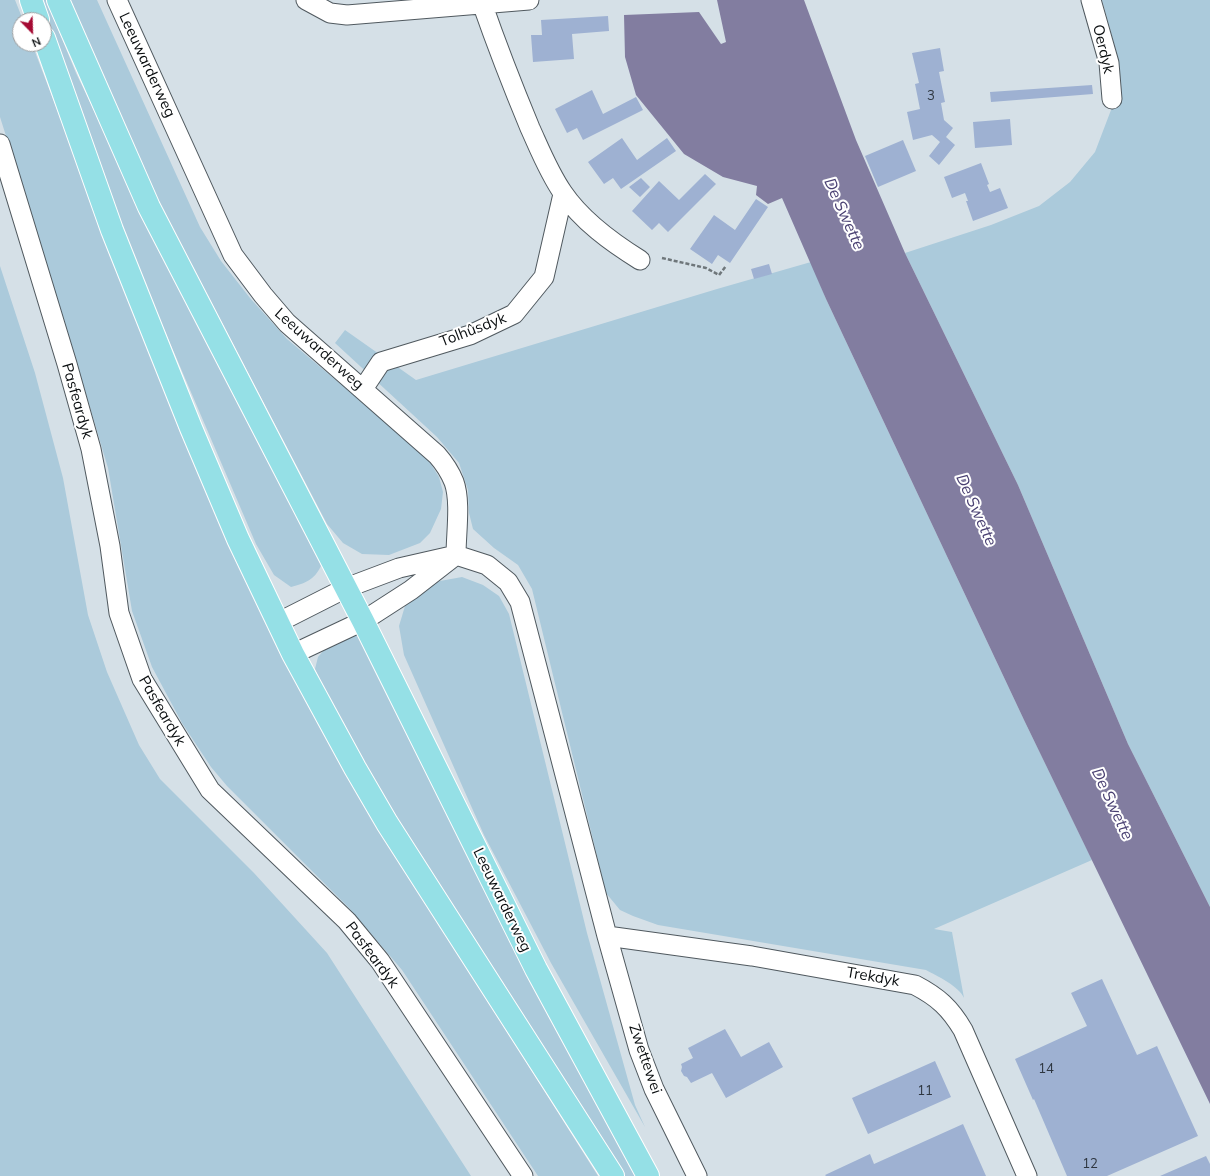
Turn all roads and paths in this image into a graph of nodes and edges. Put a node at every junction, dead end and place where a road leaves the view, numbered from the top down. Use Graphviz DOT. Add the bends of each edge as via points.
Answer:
graph roads {
  1 [pos="31,0"];
  2 [pos="58,0"];
  3 [pos="118,0"];
  4 [pos="306,0"];
  5 [pos="529,0"];
  6 [pos="1091,0"];
  7 [pos="482,3"];
  8 [pos="35,12"];
  9 [pos="49,52"];
  10 [pos="1112,99"];
  11 [pos="0,144"];
  12 [pos="563,194"];
  13 [pos="640,260"];
  14 [pos="726,266"];
  15 [pos="363,389"];
  16 [pos="456,554"];
  17 [pos="346,588"];
  18 [pos="363,621"];
  19 [pos="277,623"];
  20 [pos="293,654"];
  21 [pos="607,936"];
  22 [pos="523,1176"];
  23 [pos="613,1176"];
  24 [pos="648,1176"];
  25 [pos="696,1176"];
  26 [pos="1026,1176"];
  1 -- 8 [label="main road"];
  2 -- 17 [label="main road, Leeuwarderweg" via="149,207"];
  3 -- 15 [label="street, Leeuwarderweg" via="233,255 287,323"];
  4 -- 7 [label="street" via="330,13 342,15"];
  5 -- 7 [label="street"];
  6 -- 10 [label="street, Oerdyk" via="1109,63"];
  7 -- 12 [label="street" via="516,95 544,160"];
  9 -- 19 [label="main road" via="118,245 194,435"];
  11 -- 22 [label="street, Pasfeardyk" via="91,449 120,613 142,679 210,790 347,920 380,961"];
  12 -- 13 [label="street" via="583,217 622,249"];
  12 -- 15 [label="street, Tolhûsdyk" via="544,277 514,314 470,335 381,362"];
  13 -- 14 [label="path" via="650,256 706,268 719,275"];
  15 -- 16 [label="street, Leeuwarderweg" via="437,455 450,474 458,500"];
  16 -- 17 [label="street" via="399,568"];
  16 -- 18 [label="street" via="411,590"];
  16 -- 21 [label="street" via="487,565 508,582 520,602"];
  17 -- 18 [label="main road, Leeuwarderweg"];
  17 -- 19 [label="street"];
  18 -- 20 [label="street"];
  18 -- 24 [label="main road, Leeuwarderweg" via="536,969"];
  19 -- 20 [label="main road"];
  20 -- 23 [label="main road" via="387,823"];
  21 -- 25 [label="street, Zwettewei" via="641,1056"];
  21 -- 26 [label="street, Trekdyk" via="752,956 908,983 932,994 956,1017 963,1030"];
}
